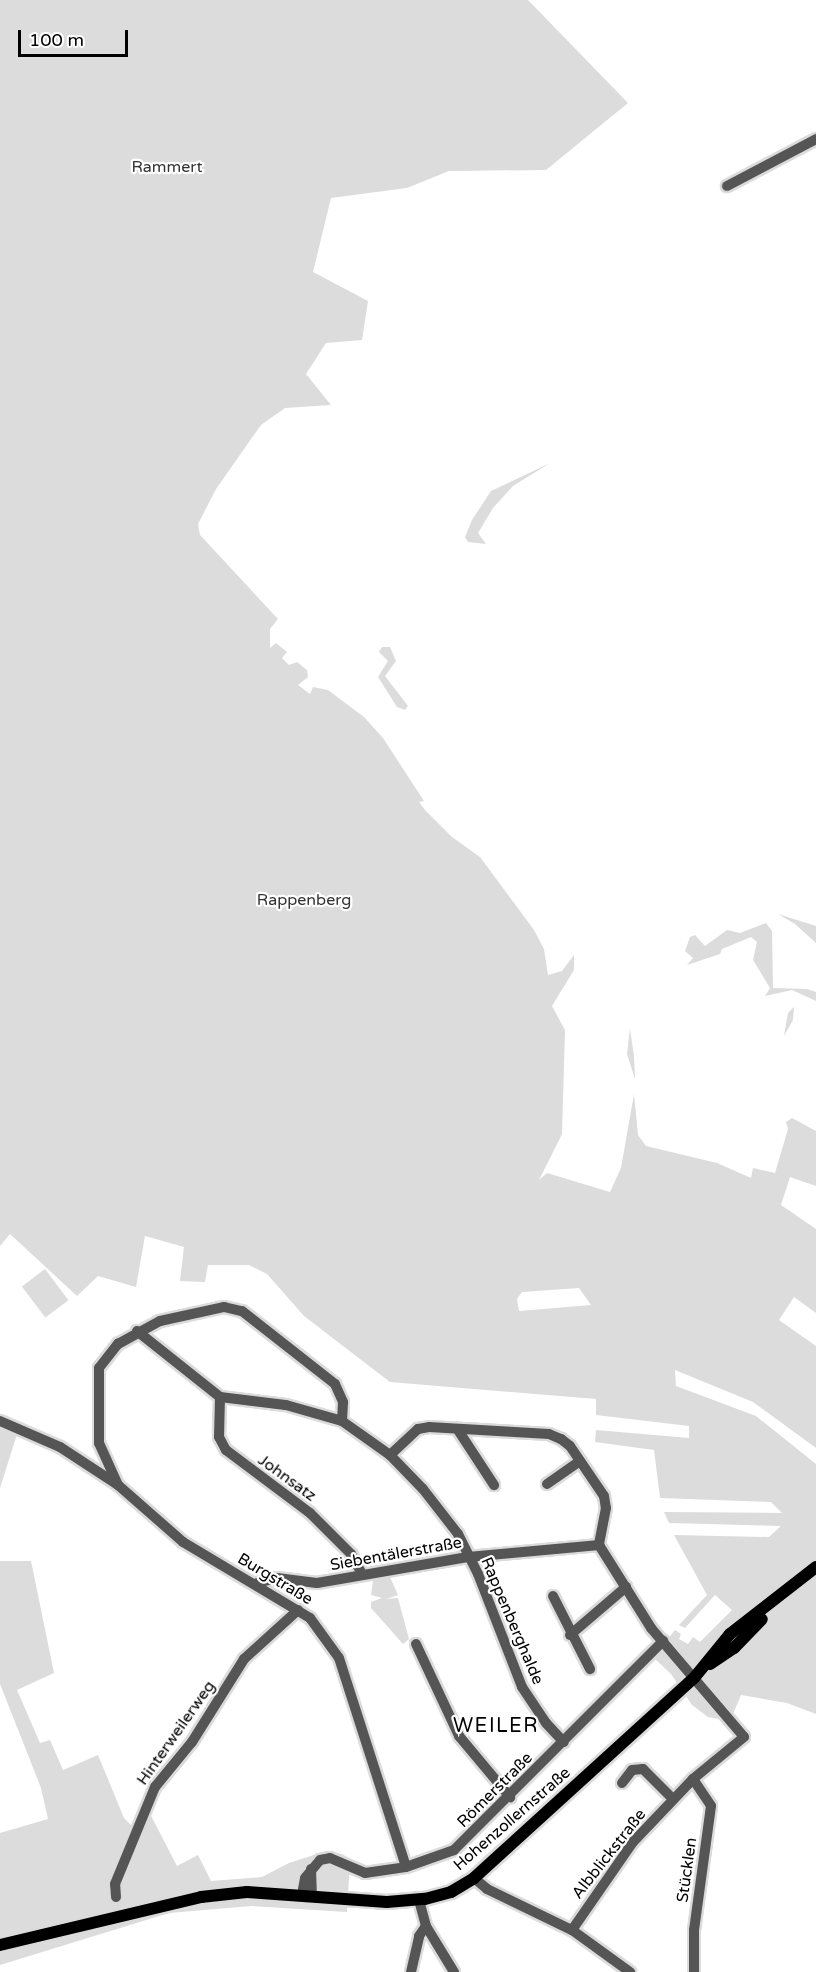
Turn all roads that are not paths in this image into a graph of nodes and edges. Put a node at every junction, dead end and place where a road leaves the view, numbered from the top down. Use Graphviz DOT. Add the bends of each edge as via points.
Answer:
graph roads {
  1 [pos="816,139"];
  2 [pos="727,186"];
  3 [pos="137,1331"];
  4 [pos="220,1397"];
  5 [pos="0,1421"];
  6 [pos="342,1421"];
  7 [pos="458,1430"];
  8 [pos="390,1455"];
  9 [pos="580,1461"];
  10 [pos="547,1484"];
  11 [pos="118,1485"];
  12 [pos="494,1485"];
  13 [pos="599,1545"];
  14 [pos="468,1557"];
  15 [pos="816,1567"];
  16 [pos="362,1574"];
  17 [pos="257,1583"];
  18 [pos="626,1587"];
  19 [pos="553,1596"];
  20 [pos="298,1610"];
  21 [pos="570,1635"];
  22 [pos="663,1641"];
  23 [pos="416,1644"];
  24 [pos="590,1669"];
  25 [pos="694,1678"];
  26 [pos="564,1742"];
  27 [pos="693,1779"];
  28 [pos="622,1783"];
  29 [pos="510,1797"];
  30 [pos="673,1798"];
  31 [pos="406,1867"];
  32 [pos="474,1878"];
  33 [pos="307,1895"];
  34 [pos="116,1897"];
  35 [pos="418,1900"];
  36 [pos="426,1926"];
  37 [pos="572,1930"];
  38 [pos="0,1945"];
  39 [pos="411,1972"];
  40 [pos="454,1972"];
  41 [pos="630,1972"];
  42 [pos="694,1972"];
  1 -- 2 [label="street"];
  3 -- 4 [label="street"];
  3 -- 6 [label="street" via="214,1308 242,1311 335,1384 343,1402"];
  3 -- 11 [label="street" via="106,1356 97,1384 99,1443"];
  4 -- 6 [label="street, Rappenberghalde" via="286,1405"];
  4 -- 16 [label="street, Johnsatz" via="219,1437 226,1450 310,1513 351,1554"];
  5 -- 11 [label="street, Burgstraße" via="60,1447"];
  6 -- 8 [label="street, Rappenberghalde"];
  7 -- 8 [label="street" via="418,1429"];
  7 -- 9 [label="street" via="549,1434 570,1446"];
  7 -- 12 [label="street"];
  8 -- 14 [label="street, Rappenberghalde" via="458,1534"];
  9 -- 10 [label="street"];
  9 -- 13 [label="street" via="604,1496 606,1509"];
  11 -- 17 [label="street, Burgstraße" via="183,1542"];
  13 -- 14 [label="street, Siebentälerstraße"];
  13 -- 18 [label="street"];
  14 -- 16 [label="street, Siebentälerstraße"];
  14 -- 26 [label="street, Rappenberghalde" via="522,1688 546,1724"];
  15 -- 25 [label="main road, Hohenzollernstraße" via="734,1648"];
  16 -- 17 [label="street, Siebentälerstraße" via="317,1583 277,1578"];
  17 -- 20 [label="street, Burgstraße"];
  18 -- 21 [label="street"];
  18 -- 22 [label="street"];
  19 -- 21 [label="street"];
  20 -- 31 [label="street, Burgstraße" via="326,1636 339,1658"];
  20 -- 34 [label="street, Hinterweilerweg" via="249,1653 192,1742 155,1787 115,1884"];
  21 -- 24 [label="street"];
  22 -- 25 [label="street"];
  22 -- 26 [label="street, Römerstraße"];
  23 -- 29 [label="street" via="459,1737"];
  25 -- 27 [label="street, Albblickstraße" via="744,1737"];
  25 -- 32 [label="main road, Hohenzollernstraße"];
  26 -- 29 [label="street, Römerstraße"];
  27 -- 30 [label="street, Albblickstraße"];
  27 -- 42 [label="street, Stücklen" via="711,1806 694,1930"];
  28 -- 30 [label="street" via="632,1770 643,1769"];
  29 -- 31 [label="street, Römerstraße" via="453,1850"];
  30 -- 37 [label="street, Albblickstraße" via="625,1852"];
  31 -- 33 [label="street, Römerstraße" via="365,1873 330,1858 320,1860 311,1869"];
  32 -- 35 [label="main road, Hohenzollernstraße" via="451,1892"];
  32 -- 37 [label="street" via="487,1889"];
  33 -- 35 [label="main road, Hohenzollernstraße" via="352,1901"];
  33 -- 38 [label="main road, Hohenzollernstraße" via="248,1892 178,1900"];
  35 -- 36 [label="street"];
  36 -- 39 [label="street" via="419,1936"];
  36 -- 40 [label="street"];
  37 -- 41 [label="street"];
}
